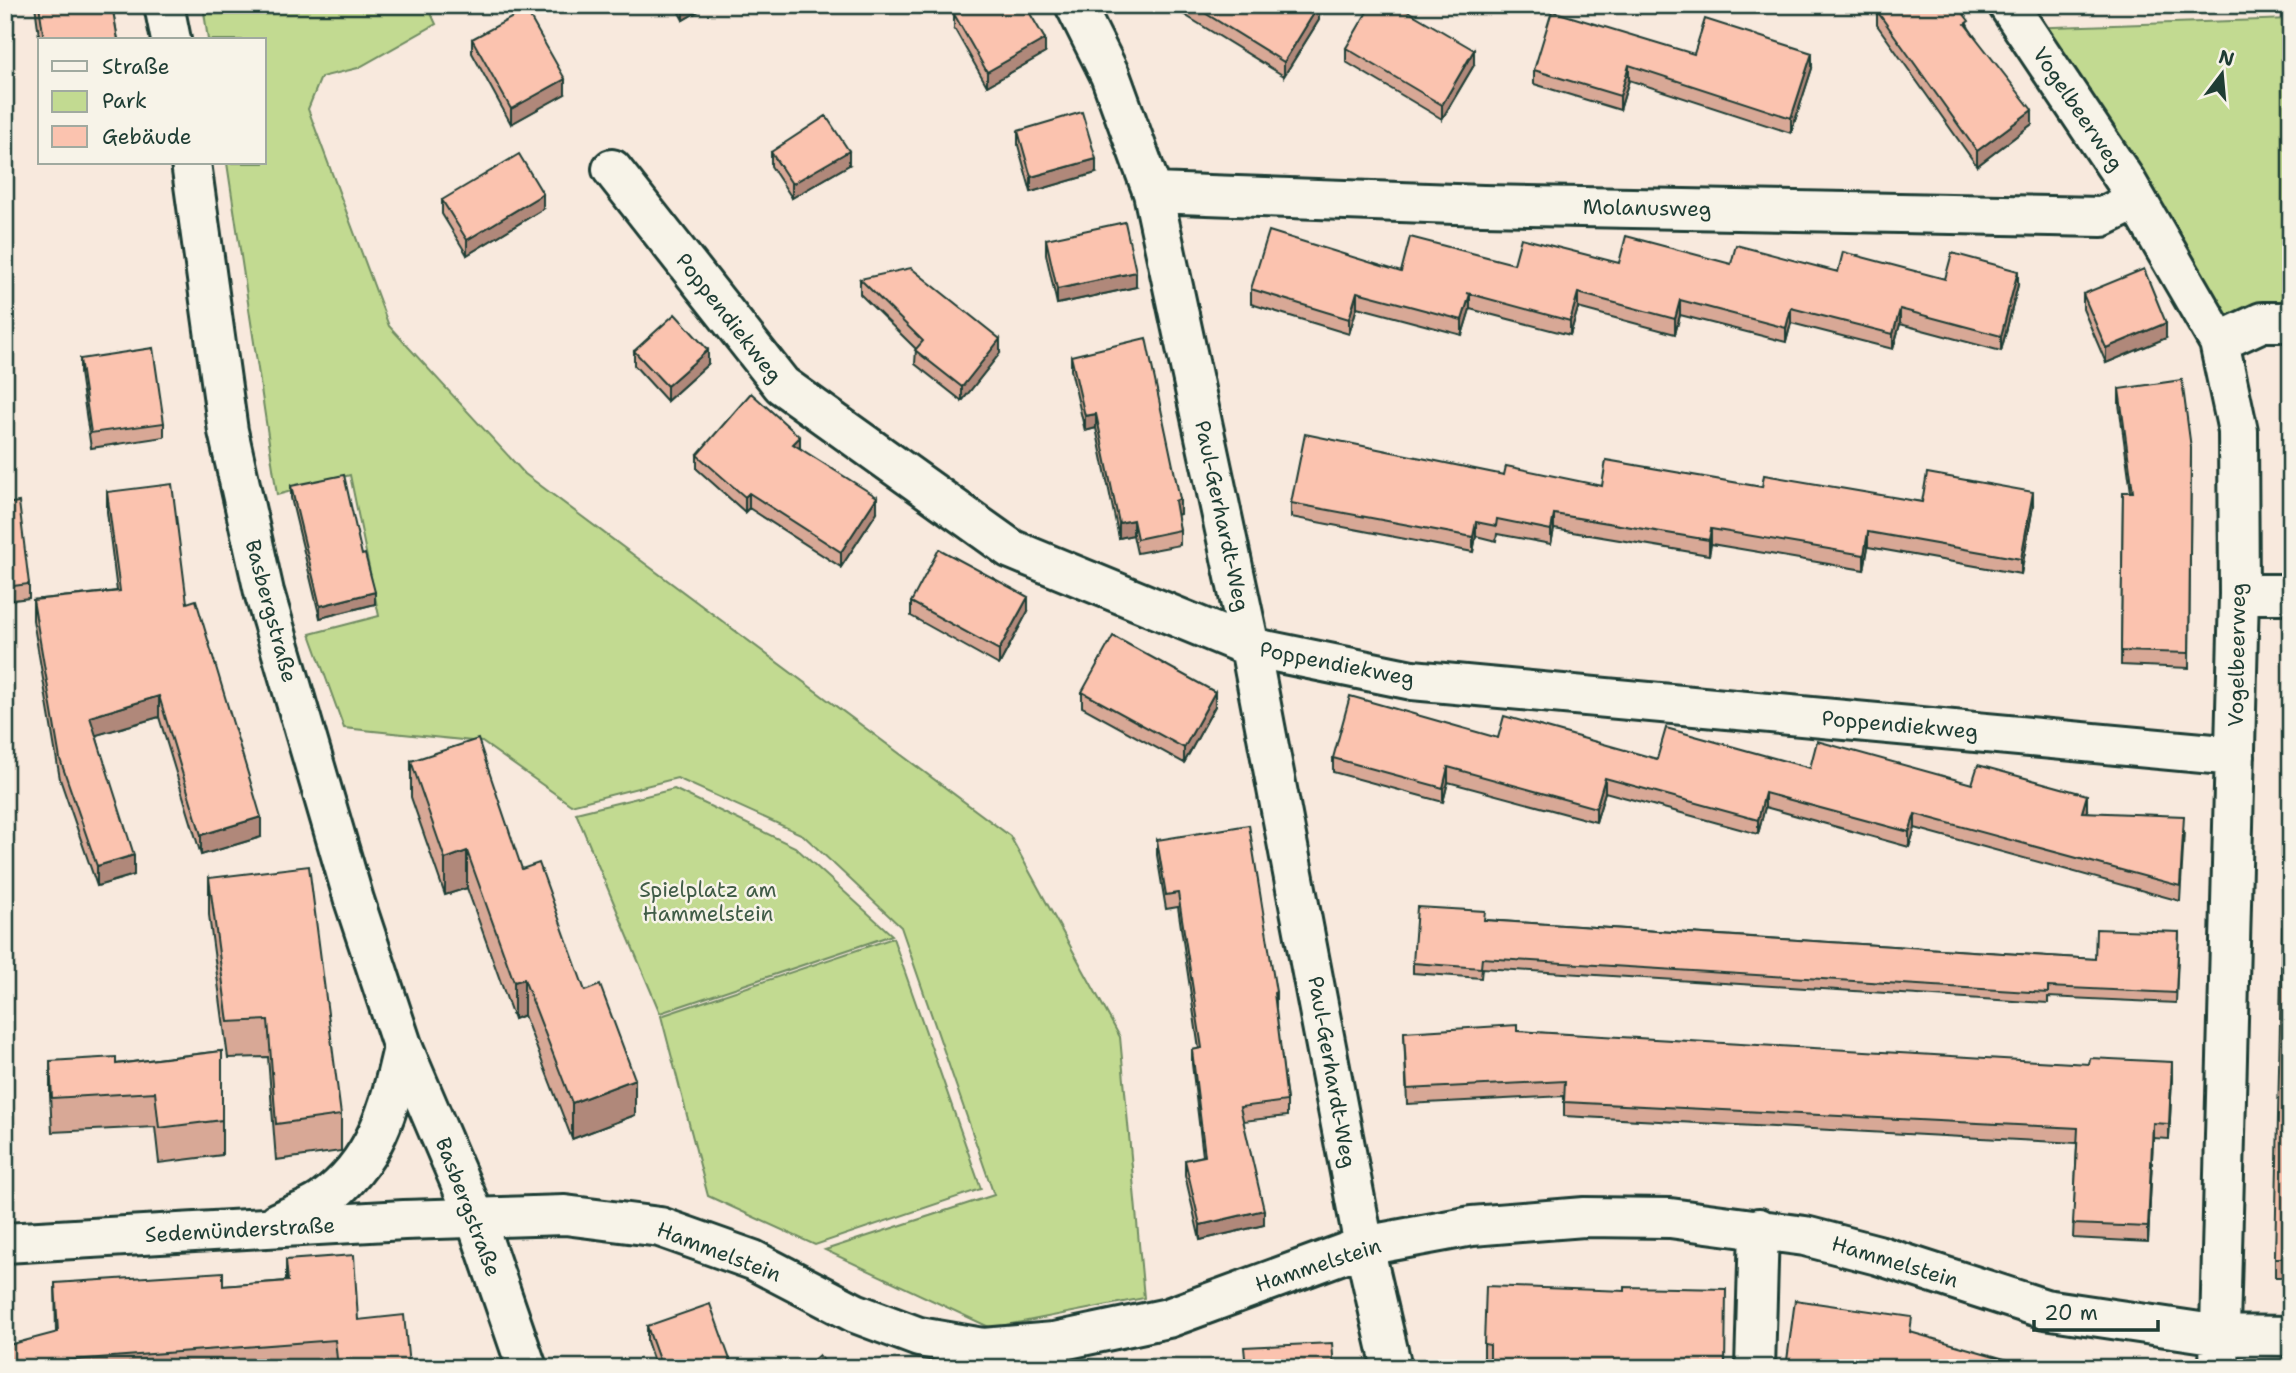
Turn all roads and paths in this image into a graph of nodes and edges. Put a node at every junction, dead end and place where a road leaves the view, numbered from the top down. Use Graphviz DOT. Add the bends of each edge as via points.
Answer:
graph roads {
  1 [pos="164,5"];
  2 [pos="1075,5"];
  3 [pos="2008,5"];
  4 [pos="171,38"];
  5 [pos="191,164"];
  6 [pos="612,169"];
  7 [pos="1153,193"];
  8 [pos="2137,200"];
  9 [pos="2291,322"];
  10 [pos="2219,342"];
  11 [pos="2239,594"];
  12 [pos="2291,594"];
  13 [pos="1250,647"];
  14 [pos="2235,756"];
  15 [pos="403,1048"];
  16 [pos="475,1217"];
  17 [pos="1759,1228"];
  18 [pos="260,1230"];
  19 [pos="5,1243"];
  20 [pos="1364,1246"];
  21 [pos="2291,1336"];
  22 [pos="2220,1351"];
  23 [pos="527,1368"];
  24 [pos="1392,1368"];
  25 [pos="1755,1368"];
  1 -- 4 [label="street"];
  2 -- 7 [label="street, Paul-Gerhardt-Weg" via="1110,75"];
  3 -- 8 [label="street, Vogelbeerweg"];
  5 -- 15 [label="street, Basbergstraße" via="228,431 264,592 354,900"];
  6 -- 13 [label="street, Poppendiekweg" via="782,385 1011,549"];
  7 -- 8 [label="street, Molanusweg" via="2102,217"];
  7 -- 13 [label="street, Paul-Gerhardt-Weg"];
  8 -- 10 [label="street, Vogelbeerweg"];
  9 -- 10 [label="street" via="2262,322"];
  10 -- 11 [label="street, Vogelbeerweg" via="2238,431"];
  11 -- 12 [label="street"];
  11 -- 14 [label="street, Vogelbeerweg"];
  13 -- 14 [label="street, Poppendiekweg" via="1412,680"];
  13 -- 20 [label="street, Paul-Gerhardt-Weg"];
  14 -- 22 [label="street, Vogelbeerweg"];
  15 -- 16 [label="street, Basbergstraße"];
  15 -- 18 [label="street" via="390,1108 361,1167 321,1202"];
  16 -- 18 [label="street, Sedemünderstraße"];
  16 -- 20 [label="street, Hammelstein" via="565,1215 660,1227 753,1260 855,1313 906,1333 983,1348 1054,1342 1168,1318"];
  16 -- 23 [label="street, Basbergstraße"];
  17 -- 20 [label="street, Hammelstein" via="1584,1217 1472,1226"];
  17 -- 22 [label="street, Hammelstein" via="1878,1255 2045,1309"];
  17 -- 25 [label="street"];
  18 -- 19 [label="street, Sedemünderstraße"];
  20 -- 24 [label="street, Paul-Gerhardt-Weg"];
  21 -- 22 [label="street, Hammelstein"];
}
